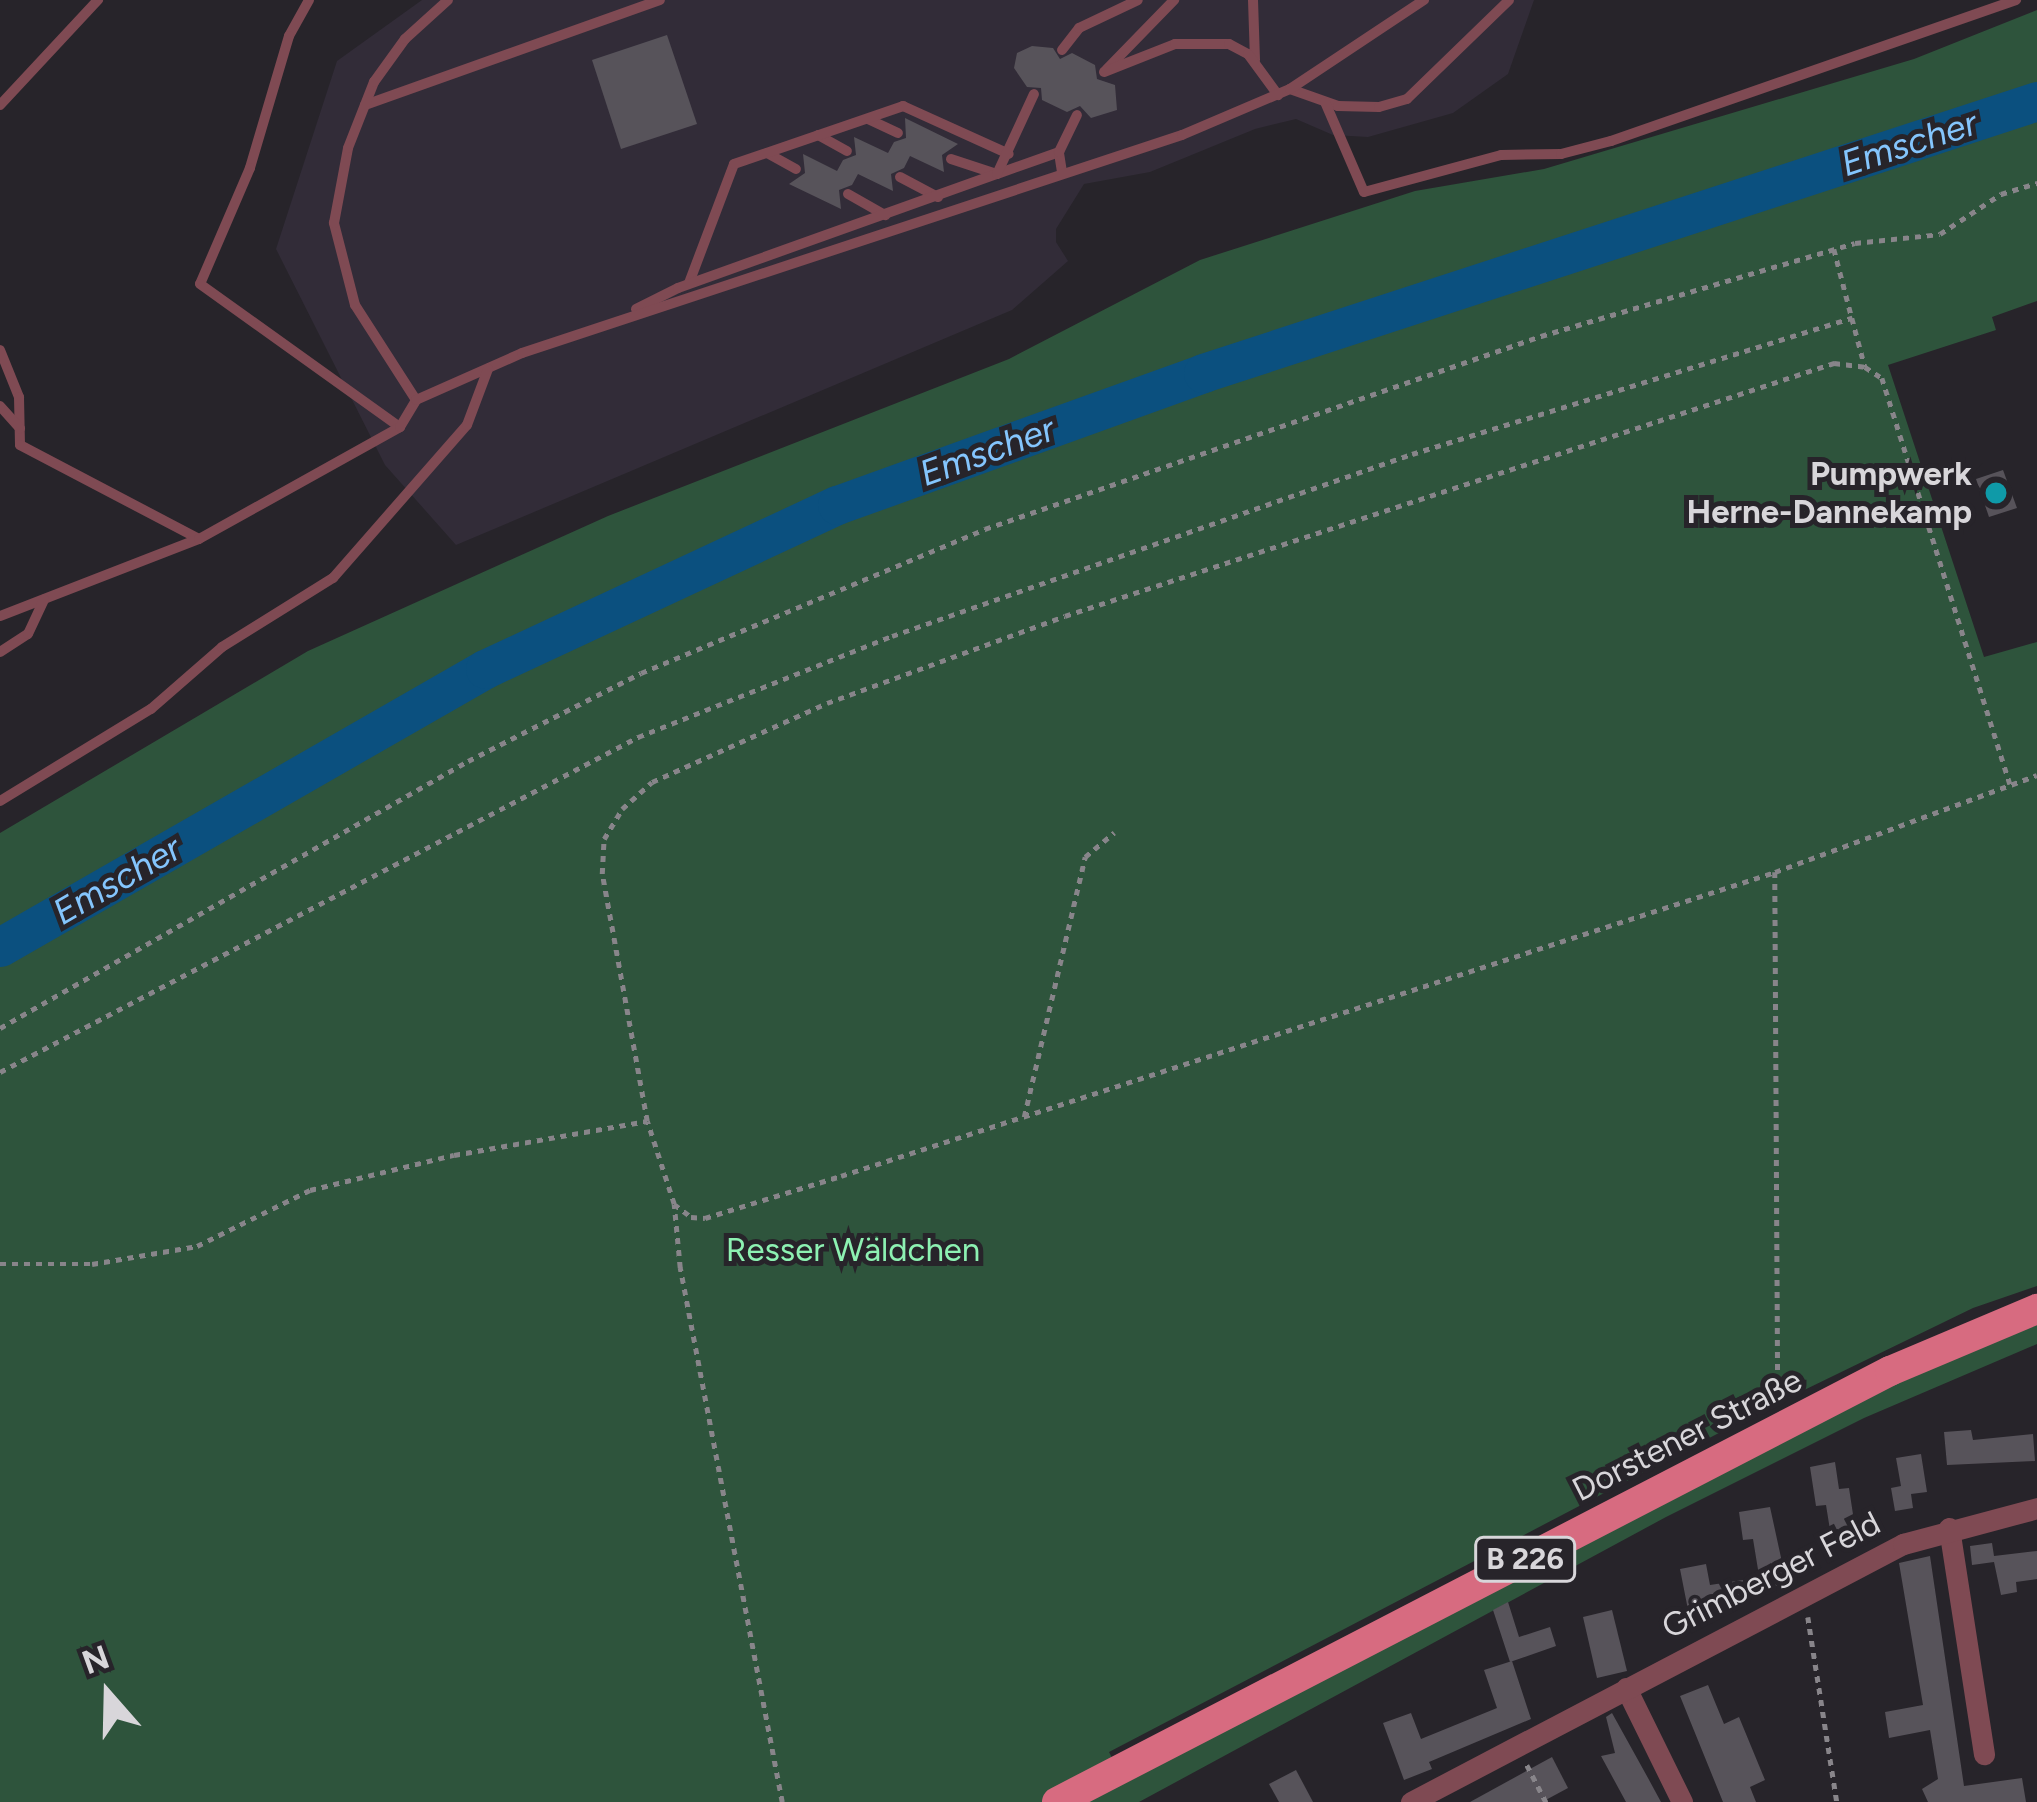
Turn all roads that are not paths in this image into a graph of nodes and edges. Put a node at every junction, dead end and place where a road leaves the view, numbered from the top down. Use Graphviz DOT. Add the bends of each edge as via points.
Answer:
graph roads {
  1 [pos="98,0"];
  2 [pos="309,0"];
  3 [pos="448,0"];
  4 [pos="660,0"];
  5 [pos="1138,0"];
  6 [pos="1174,0"];
  7 [pos="1253,0"];
  8 [pos="1424,0"];
  9 [pos="1509,0"];
  10 [pos="2016,0"];
  11 [pos="1062,50"];
  12 [pos="1255,63"];
  13 [pos="1284,92"];
  14 [pos="1034,94"];
  15 [pos="1324,102"];
  16 [pos="0,105"];
  17 [pos="365,105"];
  18 [pos="1077,116"];
  19 [pos="867,118"];
  20 [pos="898,133"];
  21 [pos="818,135"];
  22 [pos="847,151"];
  23 [pos="767,152"];
  24 [pos="1059,152"];
  25 [pos="1009,154"];
  26 [pos="951,159"];
  27 [pos="796,169"];
  28 [pos="1063,172"];
  29 [pos="997,174"];
  30 [pos="900,176"];
  31 [pos="848,194"];
  32 [pos="938,197"];
  33 [pos="885,215"];
  34 [pos="689,284"];
  35 [pos="693,299"];
  36 [pos="617,319"];
  37 [pos="0,350"];
  38 [pos="488,369"];
  39 [pos="416,400"];
  40 [pos="0,406"];
  41 [pos="400,427"];
  42 [pos="20,428"];
  43 [pos="199,539"];
  44 [pos="44,599"];
  45 [pos="0,616"];
  46 [pos="0,652"];
  47 [pos="0,801"];
  48 [pos="2037,1309"];
  49 [pos="2037,1508"];
  50 [pos="1949,1528"];
  51 [pos="1626,1688"];
  52 [pos="1984,1754"];
  53 [pos="1057,1802"];
  54 [pos="1411,1802"];
  55 [pos="1682,1802"];
  1 -- 16 [label="lane"];
  2 -- 41 [label="lane" via="200,284"];
  3 -- 17 [label="lane" via="405,39"];
  4 -- 17 [label="lane"];
  5 -- 11 [label="lane" via="1079,28"];
  6 -- 12 [label="lane" via="1104,72 1199,40 1228,44"];
  7 -- 12 [label="lane"];
  8 -- 13 [label="lane"];
  9 -- 15 [label="lane" via="1407,99 1378,107"];
  10 -- 15 [label="lane" via="1611,141 1561,154 1501,155 1364,192"];
  12 -- 13 [label="lane"];
  13 -- 15 [label="lane"];
  13 -- 28 [label="lane"];
  14 -- 25 [label="lane"];
  17 -- 39 [label="lane" via="334,223 341,266 355,305"];
  18 -- 24 [label="lane"];
  19 -- 20 [label="lane"];
  19 -- 21 [label="lane"];
  19 -- 25 [label="lane" via="903,106"];
  21 -- 22 [label="lane"];
  21 -- 23 [label="lane"];
  23 -- 27 [label="lane"];
  23 -- 34 [label="lane" via="734,164"];
  24 -- 28 [label="lane"];
  24 -- 29 [label="lane"];
  25 -- 29 [label="lane"];
  26 -- 29 [label="lane"];
  28 -- 35 [label="lane"];
  29 -- 32 [label="lane"];
  30 -- 32 [label="lane"];
  31 -- 33 [label="lane"];
  32 -- 33 [label="lane"];
  33 -- 34 [label="lane"];
  34 -- 35 [label="lane"];
  34 -- 36 [label="lane"];
  35 -- 36 [label="lane"];
  36 -- 38 [label="lane"];
  37 -- 42 [label="lane" via="20,397"];
  38 -- 39 [label="lane"];
  38 -- 47 [label="lane" via="467,425 333,578 222,646 151,709"];
  39 -- 41 [label="lane"];
  40 -- 42 [label="lane"];
  41 -- 43 [label="lane"];
  42 -- 43 [label="lane" via="20,446"];
  43 -- 44 [label="lane"];
  44 -- 45 [label="lane"];
  44 -- 46 [label="lane" via="28,634"];
  48 -- 53 [label="main road, Dorstener Straße / B 226" via="1957,1339 1778,1428"];
  49 -- 50 [label="street, Grimberger Feld"];
  50 -- 51 [label="street, Grimberger Feld" via="1903,1544"];
  50 -- 52 [label="street"];
  51 -- 54 [label="street, Grimberger Feld"];
  51 -- 55 [label="street"];
}
